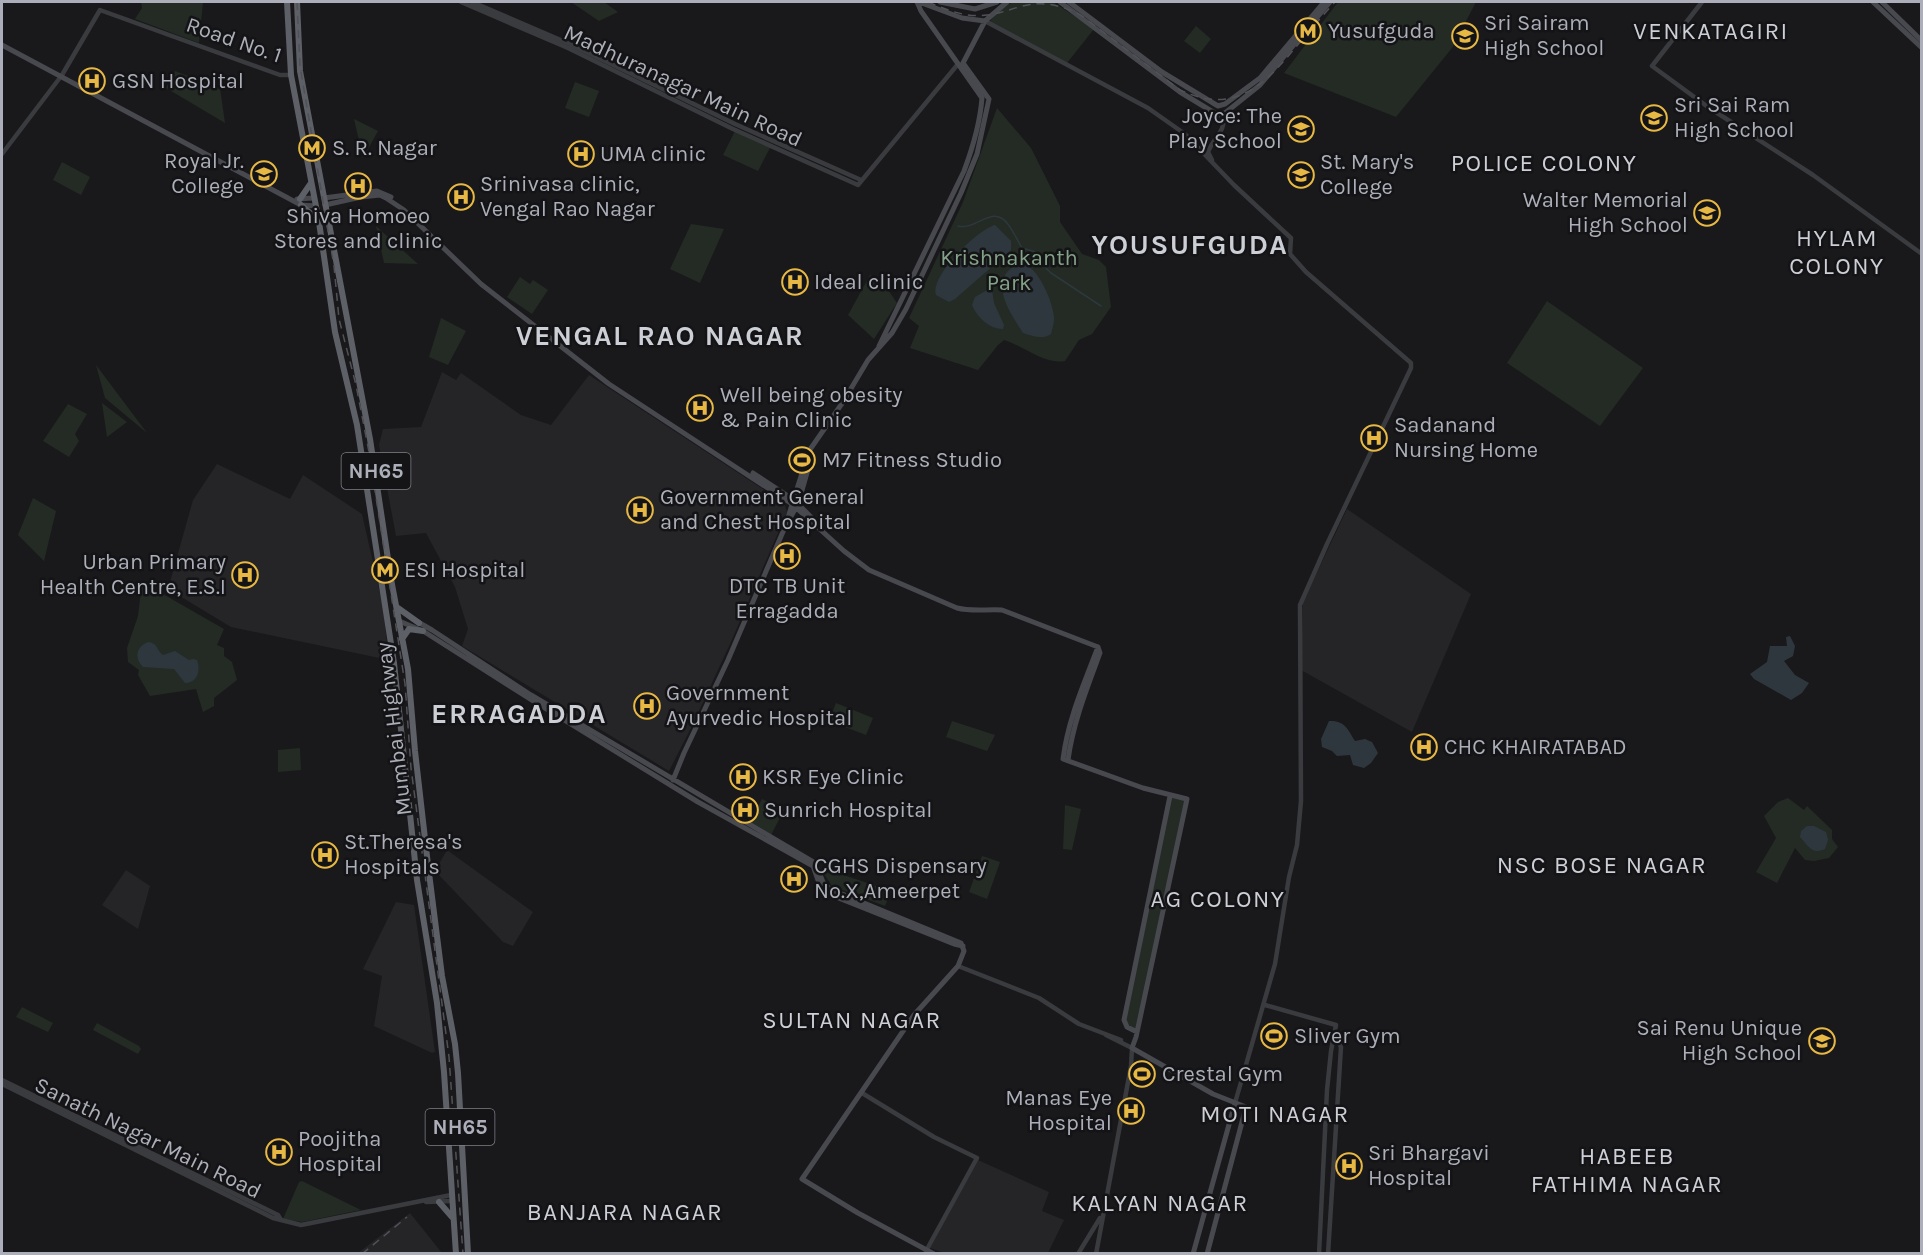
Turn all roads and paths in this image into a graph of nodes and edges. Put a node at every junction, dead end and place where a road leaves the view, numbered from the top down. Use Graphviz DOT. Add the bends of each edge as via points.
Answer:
graph roads {
  1 [pos="287,2"];
  2 [pos="297,2"];
  3 [pos="461,2"];
  4 [pos="472,2"];
  5 [pos="918,2"];
  6 [pos="1007,2"];
  7 [pos="1060,2"];
  8 [pos="1069,2"];
  9 [pos="1324,2"];
  10 [pos="1330,2"];
  11 [pos="1702,2"];
  12 [pos="1873,2"];
  13 [pos="1882,2"];
  14 [pos="943,3"];
  15 [pos="997,3"];
  16 [pos="985,21"];
  17 [pos="1922,41"];
  18 [pos="2,43"];
  19 [pos="1922,48"];
  20 [pos="958,64"];
  21 [pos="291,75"];
  22 [pos="61,76"];
  23 [pos="986,98"];
  24 [pos="1223,114"];
  25 [pos="2,154"];
  26 [pos="859,182"];
  27 [pos="311,183"];
  28 [pos="313,198"];
  29 [pos="324,201"];
  30 [pos="299,202"];
  31 [pos="316,206"];
  32 [pos="319,220"];
  33 [pos="1286,234"];
  34 [pos="1922,254"];
  35 [pos="380,496"];
  36 [pos="367,498"];
  37 [pos="795,504"];
  38 [pos="396,605"];
  39 [pos="399,617"];
  40 [pos="419,623"];
  41 [pos="423,631"];
  42 [pos="402,639"];
  43 [pos="673,782"];
  44 [pos="1170,796"];
  45 [pos="425,836"];
  46 [pos="412,838"];
  47 [pos="958,966"];
  48 [pos="442,976"];
  49 [pos="431,978"];
  50 [pos="1265,1005"];
  51 [pos="1136,1035"];
  52 [pos="1335,1036"];
  53 [pos="1134,1048"];
  54 [pos="2,1080"];
  55 [pos="2,1084"];
  56 [pos="862,1093"];
  57 [pos="1235,1104"];
  58 [pos="451,1198"];
  59 [pos="424,1201"];
  60 [pos="439,1202"];
  61 [pos="1103,1214"];
  62 [pos="453,1217"];
  63 [pos="281,1220"];
  64 [pos="926,1251"];
  65 [pos="456,1254"];
  66 [pos="468,1254"];
  67 [pos="934,1254"];
  68 [pos="1078,1254"];
  69 [pos="1096,1254"];
  70 [pos="1194,1254"];
  71 [pos="1207,1254"];
  72 [pos="1318,1254"];
  73 [pos="1328,1254"];
  1 -- 21 [label="highway, NH65"];
  2 -- 29 [label="highway, NH65" via="300,71"];
  3 -- 26 [label="street, Madhuranagar Main Road" via="568,48 725,126"];
  4 -- 26 [label="street, Madhuranagar Main Road" via="570,44"];
  5 -- 16 [label="main road" via="962,18"];
  5 -- 20 [label="main road"];
  6 -- 15 [label="main road"];
  7 -- 24 [label="main road" via="1180,92 1208,110"];
  8 -- 9 [label="main road" via="1162,72 1218,106 1260,78"];
  10 -- 24 [label="main road" via="1260,86"];
  11 -- 34 [label="street" via="1652,66"];
  12 -- 19 [label="main road"];
  13 -- 17 [label="main road"];
  14 -- 15 [label="main road" via="975,9"];
  15 -- 16 [label="main road"];
  16 -- 23 [label="main road" via="963,64"];
  16 -- 33 [label="street" via="1148,108 1185,134"];
  18 -- 22 [label="main road"];
  20 -- 23 [label="main road"];
  20 -- 26 [label="street"];
  21 -- 22 [label="street, Road No. 1" via="280,75 100,10"];
  21 -- 27 [label="highway, NH65"];
  22 -- 25 [label="street"];
  22 -- 30 [label="main road"];
  22 -- 30 [label="main road"];
  23 -- 37 [label="main road" via="964,171 879,347 812,448"];
  24 -- 33 [label="street" via="1225,121 1208,152 1210,159"];
  27 -- 28 [label="highway, NH65"];
  27 -- 30 [label="highway"];
  28 -- 30 [label="main road"];
  28 -- 31 [label="highway, NH65"];
  29 -- 35 [label="highway, Mumbai Highway / NH65"];
  29 -- 37 [label="main road" via="366,191 384,192 405,207 475,276 564,348"];
  30 -- 31 [label="main road"];
  30 -- 32 [label="highway"];
  31 -- 32 [label="highway, Mumbai Highway / NH65"];
  32 -- 36 [label="highway, Mumbai Highway / NH65" via="335,332 357,425"];
  33 -- 50 [label="street" via="1291,240 1290,254 1306,272 1410,361 1411,368 1300,605 1301,801 1297,845"];
  35 -- 36 [label="highway"];
  35 -- 38 [label="highway, Mumbai Highway / NH65"];
  36 -- 46 [label="highway, Mumbai Highway / NH65" via="394,663"];
  37 -- 43 [label="main road"];
  37 -- 44 [label="main road" via="873,573 957,608 1002,610 1098,647 1100,653 1065,759"];
  38 -- 39 [label="highway, Mumbai Highway / NH65"];
  38 -- 40 [label="highway"];
  39 -- 40 [label="main road"];
  39 -- 41 [label="main road"];
  39 -- 42 [label="highway, Mumbai Highway / NH65"];
  40 -- 43 [label="main road"];
  41 -- 42 [label="highway" via="409,629"];
  41 -- 43 [label="main road"];
  42 -- 45 [label="highway, Mumbai Highway / NH65"];
  43 -- 47 [label="main road" via="813,866 826,892 963,946"];
  44 -- 51 [label="main road" via="1124,1020"];
  44 -- 51 [label="main road" via="1187,799"];
  45 -- 46 [label="highway"];
  45 -- 48 [label="highway, Mumbai Highway / NH65"];
  46 -- 49 [label="highway, Mumbai Highway / NH65"];
  47 -- 53 [label="street" via="1039,998 1079,1024"];
  47 -- 56 [label="main road" via="914,1015"];
  48 -- 49 [label="highway"];
  48 -- 66 [label="highway, Mumbai Highway / NH65" via="458,1074"];
  49 -- 58 [label="highway, Mumbai Highway / NH65" via="443,1063"];
  50 -- 52 [label="street" via="1336,1025"];
  50 -- 57 [label="street"];
  51 -- 53 [label="main road"];
  52 -- 72 [label="street" via="1327,1090"];
  52 -- 73 [label="street" via="1341,1047"];
  53 -- 57 [label="main road"];
  53 -- 61 [label="street"];
  54 -- 63 [label="street" via="278,1215"];
  55 -- 63 [label="street, Sanath Nagar Main Road"];
  56 -- 64 [label="street" via="977,1158"];
  56 -- 64 [label="main road" via="802,1179"];
  57 -- 70 [label="main road"];
  57 -- 71 [label="main road" via="1246,1107"];
  58 -- 59 [label="street"];
  58 -- 60 [label="street"];
  58 -- 62 [label="highway, NH65"];
  59 -- 60 [label="street"];
  59 -- 63 [label="street" via="301,1225"];
  60 -- 62 [label="highway"];
  61 -- 68 [label="street"];
  61 -- 69 [label="street"];
  62 -- 65 [label="highway, NH65"];
  64 -- 67 [label="main road"];
}
